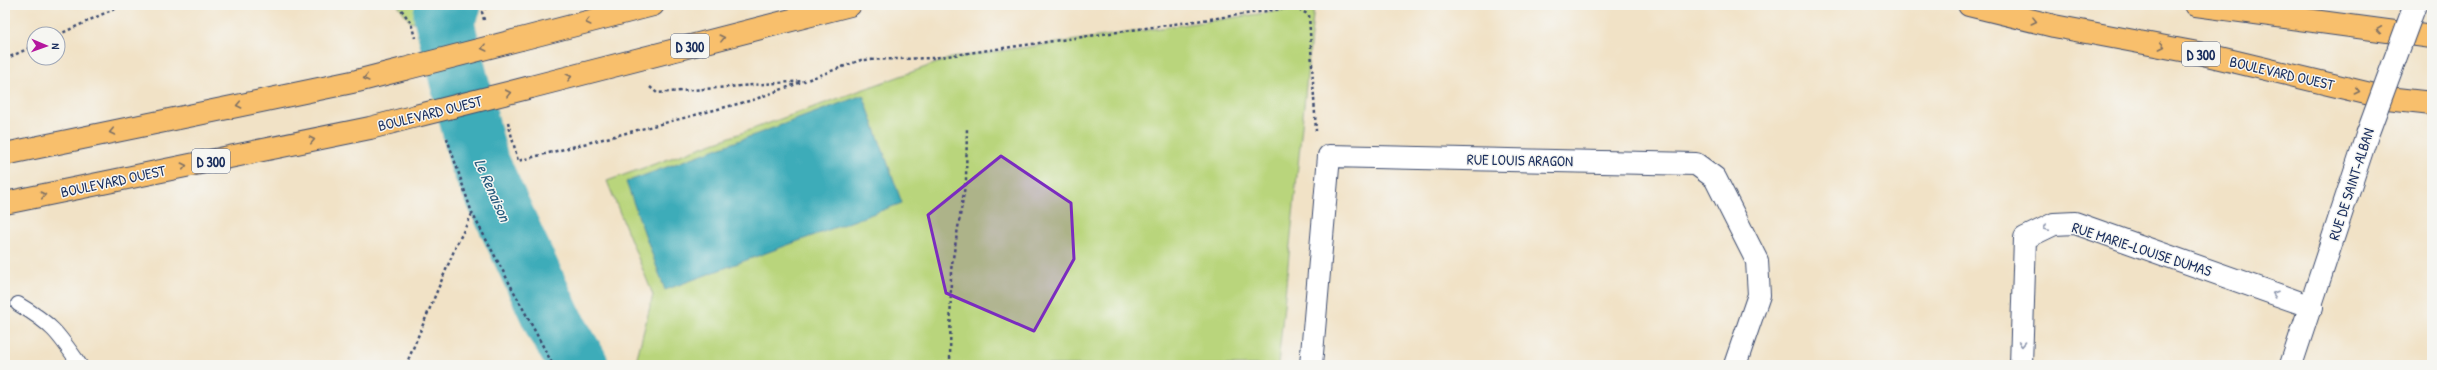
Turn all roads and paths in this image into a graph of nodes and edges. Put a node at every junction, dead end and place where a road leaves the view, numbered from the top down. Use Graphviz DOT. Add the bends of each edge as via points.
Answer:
graph roads {
  1 [pos="122,5"];
  2 [pos="398,5"];
  3 [pos="488,5"];
  4 [pos="653,5"];
  5 [pos="850,5"];
  6 [pos="1969,5"];
  7 [pos="2196,5"];
  8 [pos="2415,5"];
  9 [pos="486,27"];
  10 [pos="66,31"];
  11 [pos="2432,37"];
  12 [pos="418,45"];
  13 [pos="26,50"];
  14 [pos="5,59"];
  15 [pos="624,63"];
  16 [pos="807,80"];
  17 [pos="2432,103"];
  18 [pos="507,116"];
  19 [pos="967,127"];
  20 [pos="445,133"];
  21 [pos="5,154"];
  22 [pos="1329,156"];
  23 [pos="5,203"];
  24 [pos="472,214"];
  25 [pos="18,304"];
  26 [pos="2312,307"];
  27 [pos="80,365"];
  28 [pos="406,365"];
  29 [pos="553,365"];
  30 [pos="950,365"];
  31 [pos="1311,365"];
  32 [pos="1736,365"];
  33 [pos="2021,365"];
  34 [pos="2291,365"];
  1 -- 10 [label="path"];
  2 -- 12 [label="path" via="411,23"];
  3 -- 9 [label="path" via="482,12"];
  4 -- 21 [label="main road, one-way, bridge" via="349,83"];
  15 -- 5 [label="main road, BOULEVARD OUEST / D 300, one-way"];
  6 -- 17 [label="main road, BOULEVARD OUEST / D 300, one-way" via="2054,26 2203,54 2387,98"];
  11 -- 7 [label="main road, one-way"];
  8 -- 26 [label="street, RUE DE SAINT-ALBAN, bridge" via="2366,135"];
  13 -- 14 [label="path"];
  15 -- 16 [label="path" via="657,93"];
  23 -- 15 [label="main road, BOULEVARD OUEST / D 300, one-way, bridge" via="370,128"];
  16 -- 18 [label="path" via="753,100 518,161"];
  16 -- 22 [label="path" via="861,60 933,58 1295,7 1309,15 1316,156"];
  19 -- 30 [label="path" via="966,180 951,270"];
  20 -- 24 [label="path"];
  22 -- 31 [label="street"];
  22 -- 32 [label="street, RUE LOUIS ARAGON" via="1696,164 1715,178 1757,261 1760,295"];
  24 -- 28 [label="path"];
  24 -- 29 [label="path"];
  25 -- 27 [label="lane" via="43,318 58,332"];
  26 -- 33 [label="street, RUE MARIE-LOUISE DUMAS, one-way" via="2075,223 2054,224 2025,238"];
  26 -- 34 [label="street, RUE DE SAINT-ALBAN"];
}
